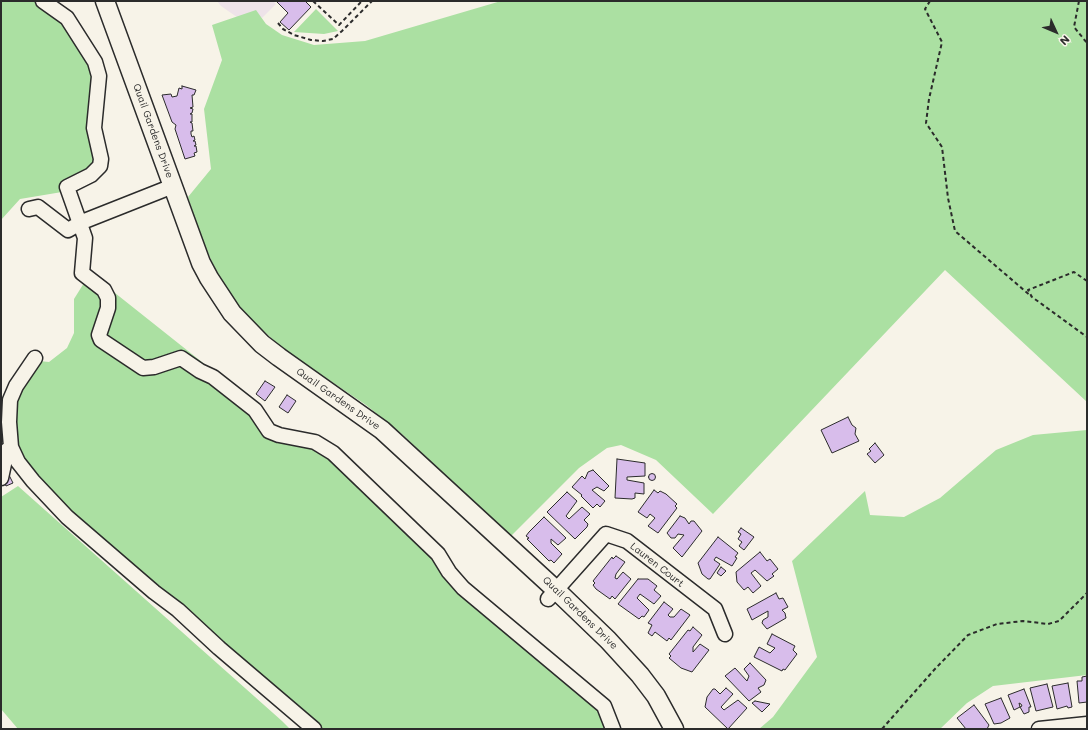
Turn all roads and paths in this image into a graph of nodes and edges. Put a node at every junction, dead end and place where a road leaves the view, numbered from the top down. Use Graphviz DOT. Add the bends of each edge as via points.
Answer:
graph roads {
  1 [pos="43,1"];
  2 [pos="93,1"];
  3 [pos="105,1"];
  4 [pos="313,1"];
  5 [pos="362,1"];
  6 [pos="372,1"];
  7 [pos="930,1"];
  8 [pos="1079,1"];
  9 [pos="278,23"];
  10 [pos="1087,43"];
  11 [pos="167,189"];
  12 [pos="29,210"];
  13 [pos="80,223"];
  14 [pos="1087,281"];
  15 [pos="1032,297"];
  16 [pos="1087,337"];
  17 [pos="35,358"];
  18 [pos="5,398"];
  19 [pos="11,447"];
  20 [pos="1,478"];
  21 [pos="1087,593"];
  22 [pos="552,595"];
  23 [pos="725,634"];
  24 [pos="1087,724"];
  25 [pos="314,729"];
  26 [pos="613,729"];
  27 [pos="662,729"];
  28 [pos="674,729"];
  29 [pos="882,729"];
  30 [pos="1039,729"];
  1 -- 13 [label="street" via="67,18 95,62 99,76 94,128 101,159 100,166 67,187"];
  2 -- 11 [label="main road, Quail Gardens Drive"];
  3 -- 11 [label="main road, Quail Gardens Drive"];
  4 -- 5 [label="path" via="339,25"];
  6 -- 9 [label="path" via="332,39 323,41 305,38 283,29"];
  7 -- 15 [label="path" via="925,9 942,42 926,124 942,147 955,231"];
  8 -- 10 [label="path" via="1074,27"];
  11 -- 13 [label="street"];
  11 -- 22 [label="main road, Quail Gardens Drive" via="209,278 232,313 248,331 279,357 382,430"];
  12 -- 13 [label="street" via="38,208 68,230"];
  13 -- 26 [label="street" via="85,238 82,273 104,290 108,298 108,308 99,334 101,340 144,368 154,368 181,358 213,377 255,410 269,431 314,442 333,453 438,554 464,588 604,706"];
  14 -- 15 [label="path" via="1074,272 1028,290"];
  15 -- 16 [label="path"];
  17 -- 18 [label="street"];
  18 -- 19 [label="street"];
  19 -- 20 [label="street" via="7,450"];
  19 -- 25 [label="street" via="18,462 33,481 67,517"];
  21 -- 29 [label="path" via="1059,621 1048,624 1023,621 997,624 968,635"];
  22 -- 23 [label="street, Lauren Court" via="606,534 627,541 715,609"];
  22 -- 27 [label="main road, Quail Gardens Drive" via="628,676"];
  22 -- 28 [label="main road, Quail Gardens Drive" via="608,640 640,675 656,696"];
  24 -- 30 [label="street"];
}
